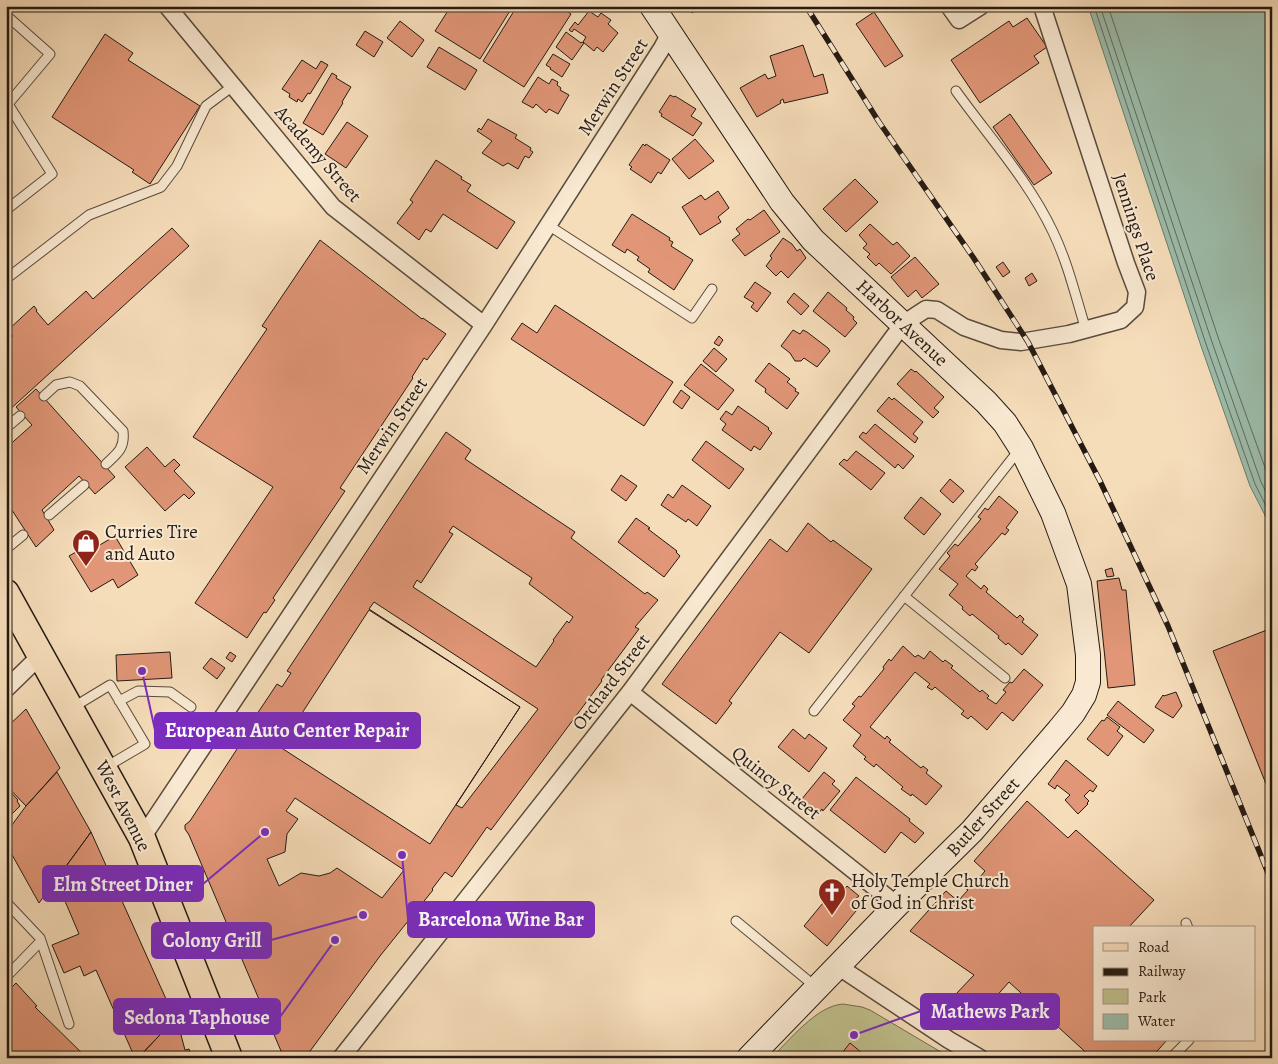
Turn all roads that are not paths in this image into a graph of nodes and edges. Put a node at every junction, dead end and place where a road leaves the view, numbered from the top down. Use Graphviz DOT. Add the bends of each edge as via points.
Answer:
graph roads {
  1 [pos="167,6"];
  2 [pos="652,6"];
  3 [pos="949,6"];
  4 [pos="981,6"];
  5 [pos="1042,6"];
  6 [pos="6,15"];
  7 [pos="670,33"];
  8 [pos="233,86"];
  9 [pos="956,91"];
  10 [pos="7,105"];
  11 [pos="6,210"];
  12 [pos="548,225"];
  13 [pos="6,279"];
  14 [pos="712,289"];
  15 [pos="903,324"];
  16 [pos="484,325"];
  17 [pos="1086,330"];
  18 [pos="44,396"];
  19 [pos="20,416"];
  20 [pos="6,428"];
  21 [pos="1021,448"];
  22 [pos="106,464"];
  23 [pos="84,485"];
  24 [pos="49,515"];
  25 [pos="23,535"];
  26 [pos="6,549"];
  27 [pos="6,593"];
  28 [pos="904,596"];
  29 [pos="42,654"];
  30 [pos="1089,669"];
  31 [pos="1005,678"];
  32 [pos="6,689"];
  33 [pos="630,692"];
  34 [pos="119,701"];
  35 [pos="190,707"];
  36 [pos="71,709"];
  37 [pos="814,712"];
  38 [pos="104,768"];
  39 [pos="142,838"];
  40 [pos="6,902"];
  41 [pos="897,905"];
  42 [pos="736,920"];
  43 [pos="41,941"];
  44 [pos="839,967"];
  45 [pos="6,977"];
  46 [pos="817,988"];
  47 [pos="69,1024"];
  48 [pos="1186,1042"];
  49 [pos="229,1058"];
  50 [pos="341,1058"];
  51 [pos="749,1058"];
  52 [pos="980,1058"];
  53 [pos="1171,1058"];
  1 -- 8 [label="street, Academy Street"];
  2 -- 7 [label="main road, Harbor Avenue"];
  3 -- 4 [label="street" via="959,20"];
  5 -- 17 [label="street, Jennings Place" via="1137,292 1136,307 1121,320"];
  6 -- 10 [label="lane" via="50,54"];
  7 -- 12 [label="street, Merwin Street"];
  7 -- 15 [label="main road, Harbor Avenue" via="782,202 813,240"];
  8 -- 13 [label="lane" via="206,106 177,166 161,187 89,215"];
  8 -- 16 [label="street, Academy Street" via="333,207"];
  9 -- 17 [label="lane" via="1028,188 1048,223"];
  10 -- 11 [label="lane" via="52,174"];
  12 -- 14 [label="lane" via="692,318"];
  12 -- 16 [label="street, Merwin Street"];
  15 -- 17 [label="street, Jennings Place" via="926,309 937,310 964,327 1001,340 1028,342"];
  15 -- 21 [label="main road, Harbor Avenue" via="986,402"];
  15 -- 33 [label="street, Orchard Street"];
  16 -- 39 [label="street, Merwin Street"];
  18 -- 22 [label="lane" via="56,385 70,382 80,386 123,431 120,451"];
  19 -- 20 [label="lane"];
  21 -- 28 [label="lane"];
  21 -- 30 [label="main road, Harbor Avenue" via="1053,513 1079,584"];
  23 -- 24 [label="lane"];
  25 -- 26 [label="lane"];
  27 -- 29 [label="main road, West Avenue"];
  28 -- 31 [label="lane"];
  28 -- 37 [label="lane"];
  29 -- 32 [label="street"];
  29 -- 36 [label="main road, West Avenue"];
  30 -- 41 [label="main road, Butler Street" via="1084,695 1073,713 972,831"];
  33 -- 41 [label="street, Quincy Street"];
  33 -- 50 [label="street, Orchard Street"];
  34 -- 35 [label="lane" via="138,691 170,692"];
  34 -- 36 [label="lane" via="110,685"];
  34 -- 38 [label="lane" via="145,744"];
  36 -- 38 [label="main road, West Avenue"];
  38 -- 39 [label="main road, West Avenue"];
  39 -- 49 [label="main road, West Avenue"];
  40 -- 43 [label="lane"];
  41 -- 44 [label="main road, Butler Street"];
  42 -- 46 [label="lane"];
  43 -- 45 [label="lane"];
  43 -- 47 [label="lane"];
  44 -- 46 [label="main road, Butler Street"];
  44 -- 52 [label="street"];
  46 -- 51 [label="main road, Butler Street"];
  48 -- 53 [label="lane"];
}
